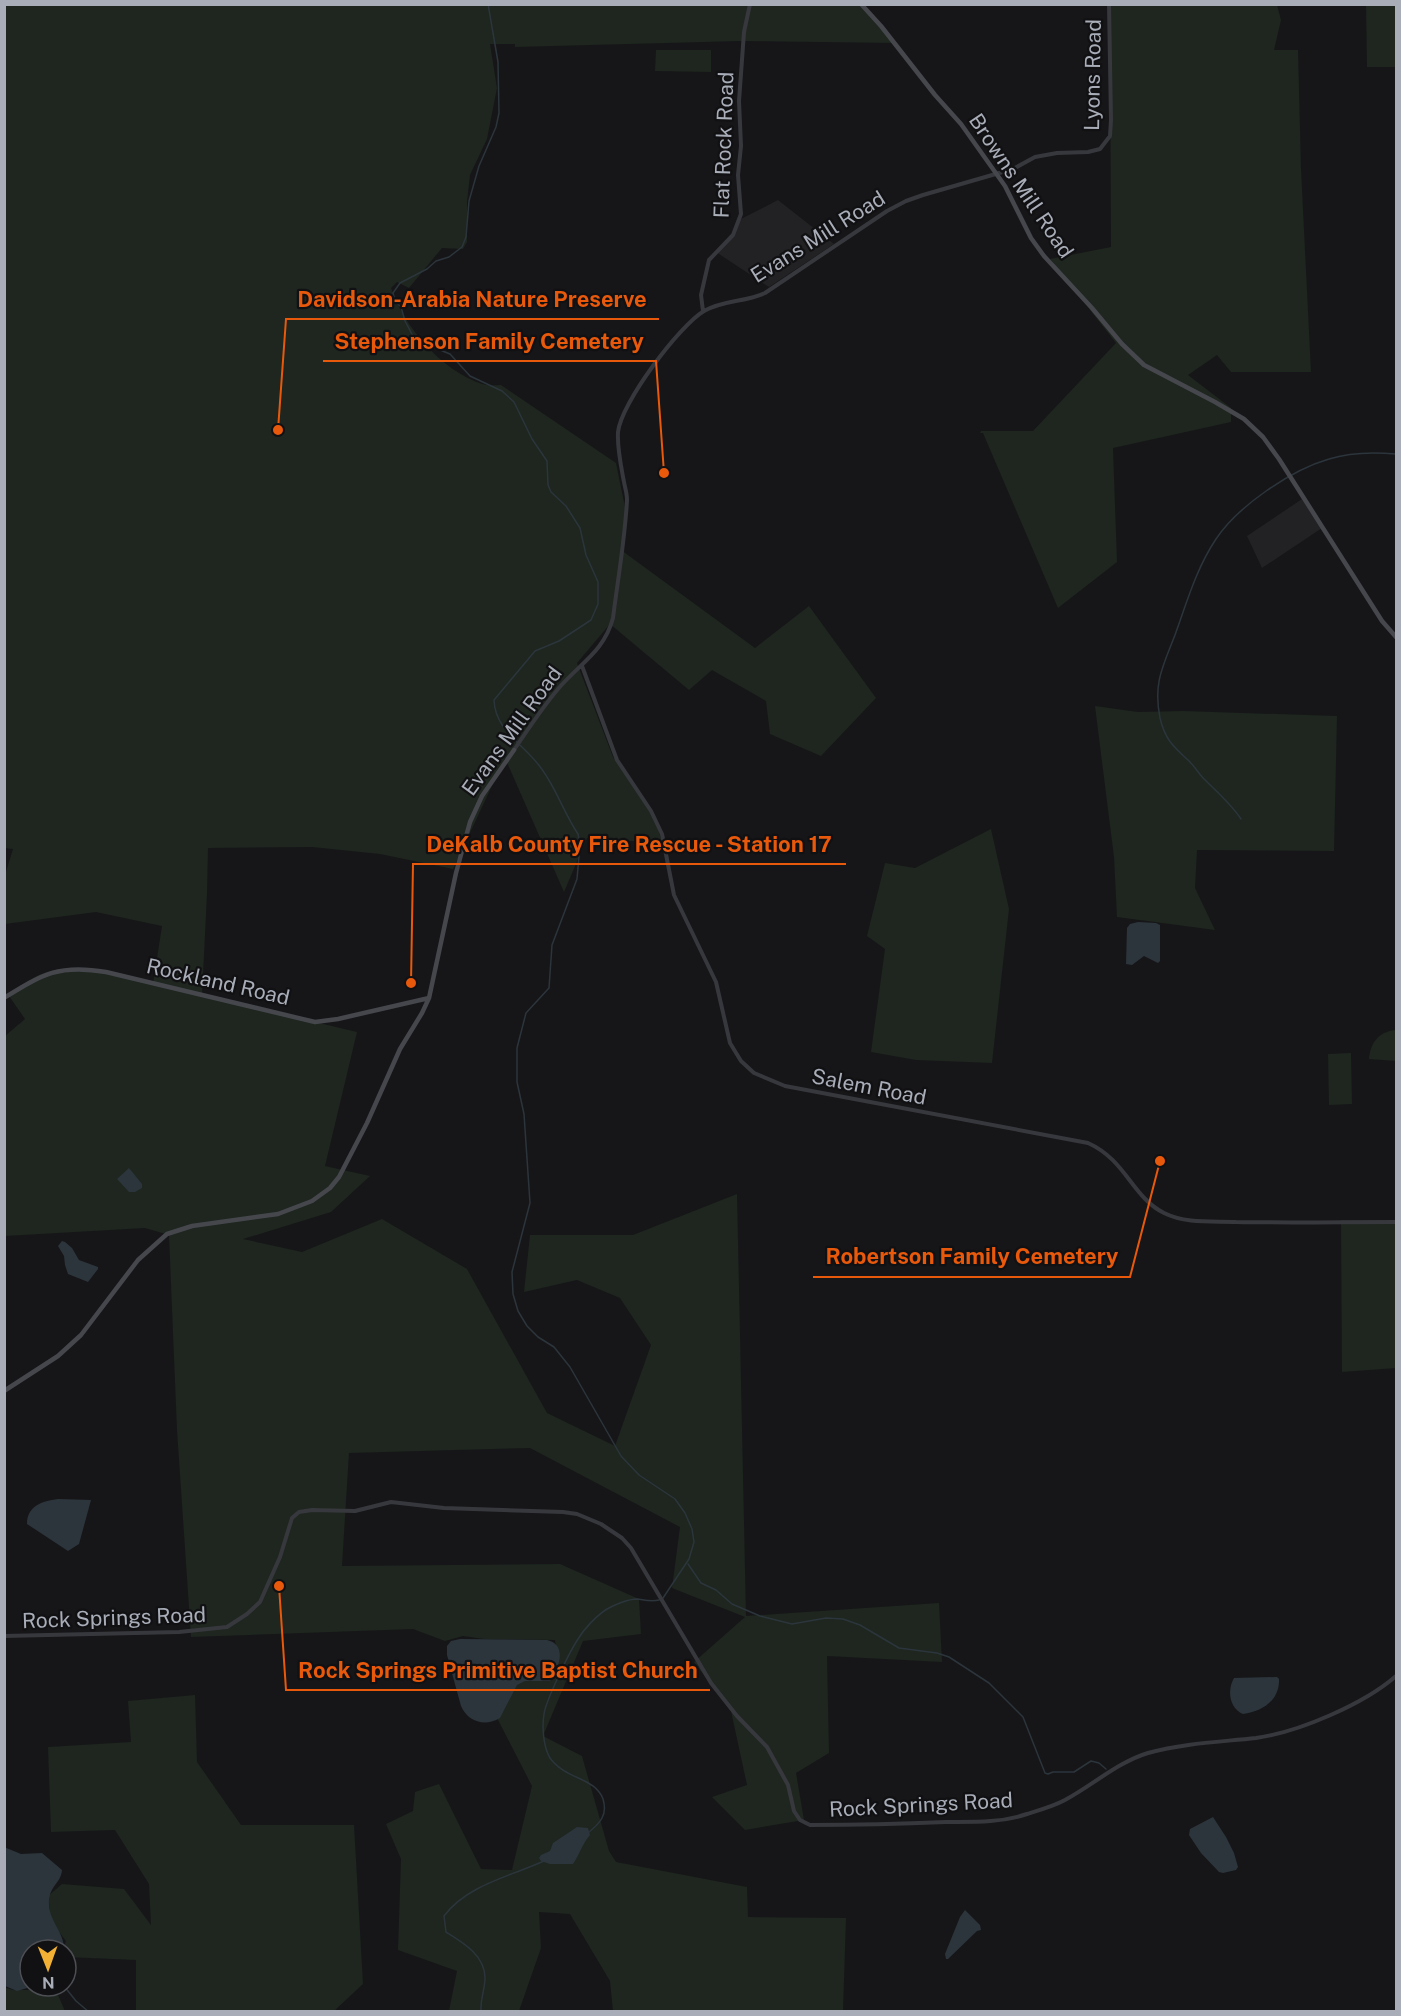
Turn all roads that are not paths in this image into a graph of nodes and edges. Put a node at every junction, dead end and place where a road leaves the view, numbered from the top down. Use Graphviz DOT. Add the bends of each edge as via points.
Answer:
graph roads {
  1 [pos="750,4"];
  2 [pos="861,4"];
  3 [pos="1109,4"];
  4 [pos="1104,146"];
  5 [pos="997,175"];
  6 [pos="703,311"];
  7 [pos="1396,637"];
  8 [pos="582,666"];
  9 [pos="514,750"];
  10 [pos="4,998"];
  11 [pos="429,998"];
  12 [pos="1396,1222"];
  13 [pos="4,1391"];
  14 [pos="4,1636"];
  15 [pos="1396,1676"];
  1 -- 6 [label="street, Flat Rock Road" via="739,101 741,214 733,235 709,260 701,295"];
  2 -- 5 [label="main road, Browns Mill Road" via="961,124"];
  3 -- 4 [label="street, Lyons Road" via="1111,120 1110,136"];
  4 -- 5 [label="street, Evans Mill Road" via="1088,152 1035,157"];
  5 -- 6 [label="street, Evans Mill Road" via="906,201 765,293"];
  5 -- 7 [label="main road, Browns Mill Road" via="1044,256 1133,356 1228,409 1263,437"];
  6 -- 8 [label="street, Evans Mill Road" via="664,352 634,393 620,424 619,449 627,495 613,618 607,637"];
  8 -- 9 [label="street, Evans Mill Road" via="555,692"];
  8 -- 12 [label="street, Salem Road" via="617,760 662,834 674,896 716,982 730,1043 754,1073 785,1086 1088,1143 1112,1158 1152,1206 1183,1220"];
  9 -- 11 [label="main road, Evans Mill Road" via="471,819"];
  10 -- 11 [label="main road, Rockland Road" via="56,971 88,969 315,1022"];
  11 -- 13 [label="main road, Evans Mill Road" via="330,1188 312,1201 278,1214 192,1226 167,1234 141,1257 81,1335 58,1356"];
  14 -- 15 [label="street, Rock Springs Road" via="178,1632 227,1627 251,1611 263,1597 290,1523 295,1515 312,1510 355,1510 392,1502 577,1514 601,1524 631,1548 727,1704 767,1747 788,1785 794,1811 810,1825 988,1821 1024,1815 1065,1800 1115,1768 1147,1754 1194,1743 1258,1737 1315,1721 1376,1693"];
}
